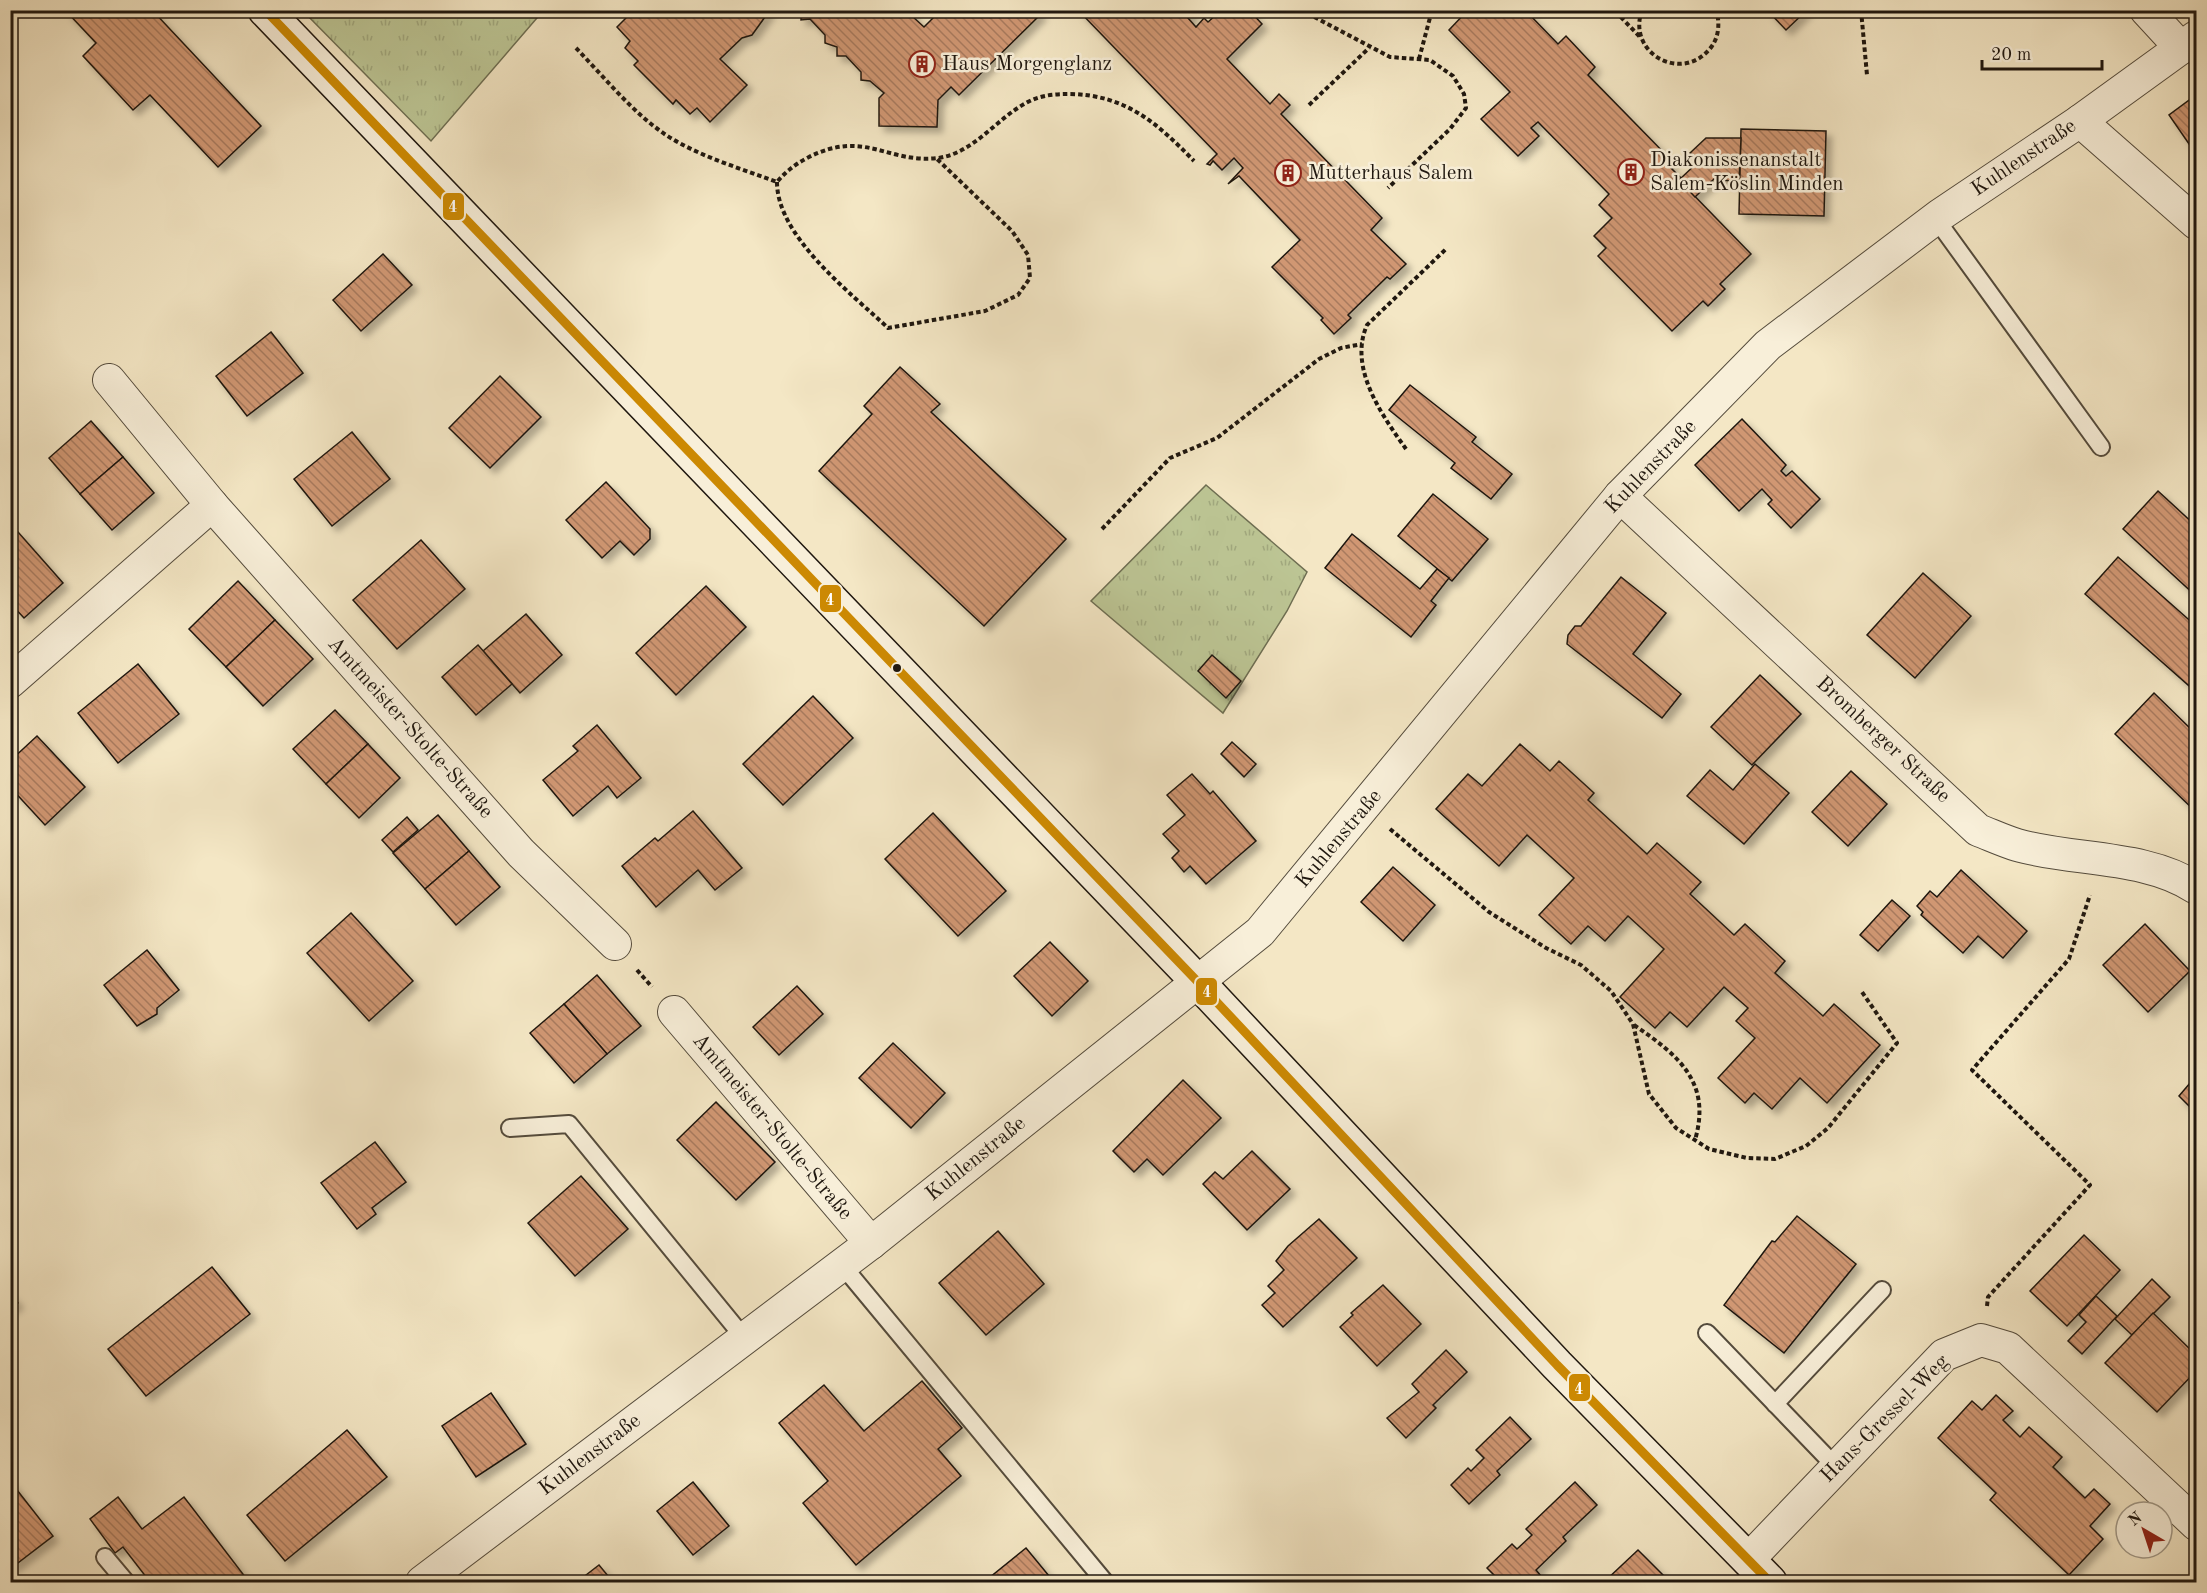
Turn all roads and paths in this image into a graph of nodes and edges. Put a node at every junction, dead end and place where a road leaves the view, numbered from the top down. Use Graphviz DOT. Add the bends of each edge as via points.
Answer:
graph roads {
  1 [pos="266,10"];
  2 [pos="1301,10"];
  3 [pos="1432,10"];
  4 [pos="1608,10"];
  5 [pos="1642,10"];
  6 [pos="1716,10"];
  7 [pos="1861,10"];
  8 [pos="2146,10"];
  9 [pos="1641,38"];
  10 [pos="2189,42"];
  11 [pos="576,48"];
  12 [pos="1369,48"];
  13 [pos="1419,59"];
  14 [pos="1867,75"];
  15 [pos="1309,105"];
  16 [pos="2080,121"];
  17 [pos="936,158"];
  18 [pos="1194,161"];
  19 [pos="777,182"];
  20 [pos="1388,188"];
  21 [pos="1936,219"];
  22 [pos="2196,223"];
  23 [pos="1446,249"];
  24 [pos="1362,344"];
  25 [pos="109,380"];
  26 [pos="2101,447"];
  27 [pos="1406,449"];
  28 [pos="1620,496"];
  29 [pos="212,506"];
  30 [pos="1102,530"];
  31 [pos="10,682"];
  32 [pos="1365,808"];
  33 [pos="2102,858"];
  34 [pos="2196,888"];
  35 [pos="615,944"];
  36 [pos="1197,981"];
  37 [pos="1862,992"];
  38 [pos="674,1012"];
  39 [pos="1634,1024"];
  40 [pos="510,1128"];
  41 [pos="1695,1140"];
  42 [pos="871,1243"];
  43 [pos="842,1265"];
  44 [pos="1882,1290"];
  45 [pos="1707,1333"];
  46 [pos="745,1339"];
  47 [pos="1981,1340"];
  48 [pos="1775,1404"];
  49 [pos="1836,1467"];
  50 [pos="2196,1524"];
  51 [pos="105,1557"];
  52 [pos="1759,1571"];
  53 [pos="126,1582"];
  54 [pos="422,1582"];
  55 [pos="1105,1582"];
  1 -- 36 [label="street"];
  2 -- 12 [label="path"];
  3 -- 13 [label="path"];
  4 -- 9 [label="path" via="1616,12"];
  5 -- 9 [label="path"];
  6 -- 9 [label="path" via="1718,38 1703,58 1695,61 1679,66 1656,58"];
  7 -- 14 [label="path"];
  8 -- 10 [label="street"];
  10 -- 16 [label="street, Kuhlenstraße"];
  11 -- 19 [label="path" via="666,135 710,158"];
  12 -- 13 [label="path" via="1390,57"];
  12 -- 15 [label="path"];
  13 -- 20 [label="path" via="1430,60 1453,76 1464,94 1466,108 1450,129"];
  16 -- 21 [label="street, Kuhlenstraße"];
  16 -- 22 [label="street"];
  17 -- 18 [label="path" via="958,154 1026,102 1049,94 1088,95 1128,106 1161,128"];
  17 -- 19 [label="path" via="853,144 828,148 797,163"];
  17 -- 19 [label="path" via="1012,231 1028,255 1030,278 1018,295 985,310 888,328 809,252 787,218 777,195"];
  21 -- 26 [label="lane"];
  21 -- 28 [label="street, Kuhlenstraße" via="1768,345"];
  23 -- 24 [label="path" via="1367,325"];
  24 -- 27 [label="path" via="1376,403"];
  24 -- 30 [label="path" via="1341,348 1319,359 1217,438 1170,458"];
  25 -- 29 [label="street, Amtmeister-Stolte-Straße"];
  28 -- 32 [label="street, Kuhlenstraße"];
  28 -- 33 [label="street, Bromberger Straße" via="1978,830 2018,845"];
  29 -- 31 [label="street"];
  29 -- 35 [label="street, Amtmeister-Stolte-Straße" via="521,853"];
  32 -- 36 [label="street, Kuhlenstraße" via="1260,932"];
  32 -- 39 [label="path" via="1489,912 1581,965 1611,991"];
  33 -- 34 [label="street, Bromberger Straße" via="2182,878"];
  33 -- 47 [label="path" via="2069,959 1971,1070 2090,1185 1988,1297"];
  35 -- 38 [label="path"];
  36 -- 42 [label="street, Kuhlenstraße"];
  36 -- 52 [label="street" via="1557,1365"];
  37 -- 41 [label="path" via="1897,1043 1828,1128 1806,1146 1775,1159 1747,1158 1709,1149"];
  38 -- 42 [label="street, Amtmeister-Stolte-Straße"];
  39 -- 41 [label="path" via="1649,1094 1676,1128"];
  39 -- 41 [label="path" via="1669,1049 1689,1072 1699,1098 1700,1122"];
  40 -- 46 [label="lane" via="569,1124"];
  42 -- 43 [label="street, Kuhlenstraße"];
  43 -- 46 [label="street, Kuhlenstraße"];
  43 -- 55 [label="lane"];
  44 -- 48 [label="lane"];
  45 -- 48 [label="lane"];
  46 -- 54 [label="street, Kuhlenstraße"];
  47 -- 49 [label="street, Hans-Gressel-Weg" via="1944,1355"];
  47 -- 50 [label="street" via="2008,1348"];
  48 -- 49 [label="lane"];
  49 -- 52 [label="street, Hans-Gressel-Weg"];
  51 -- 53 [label="lane"];
}
